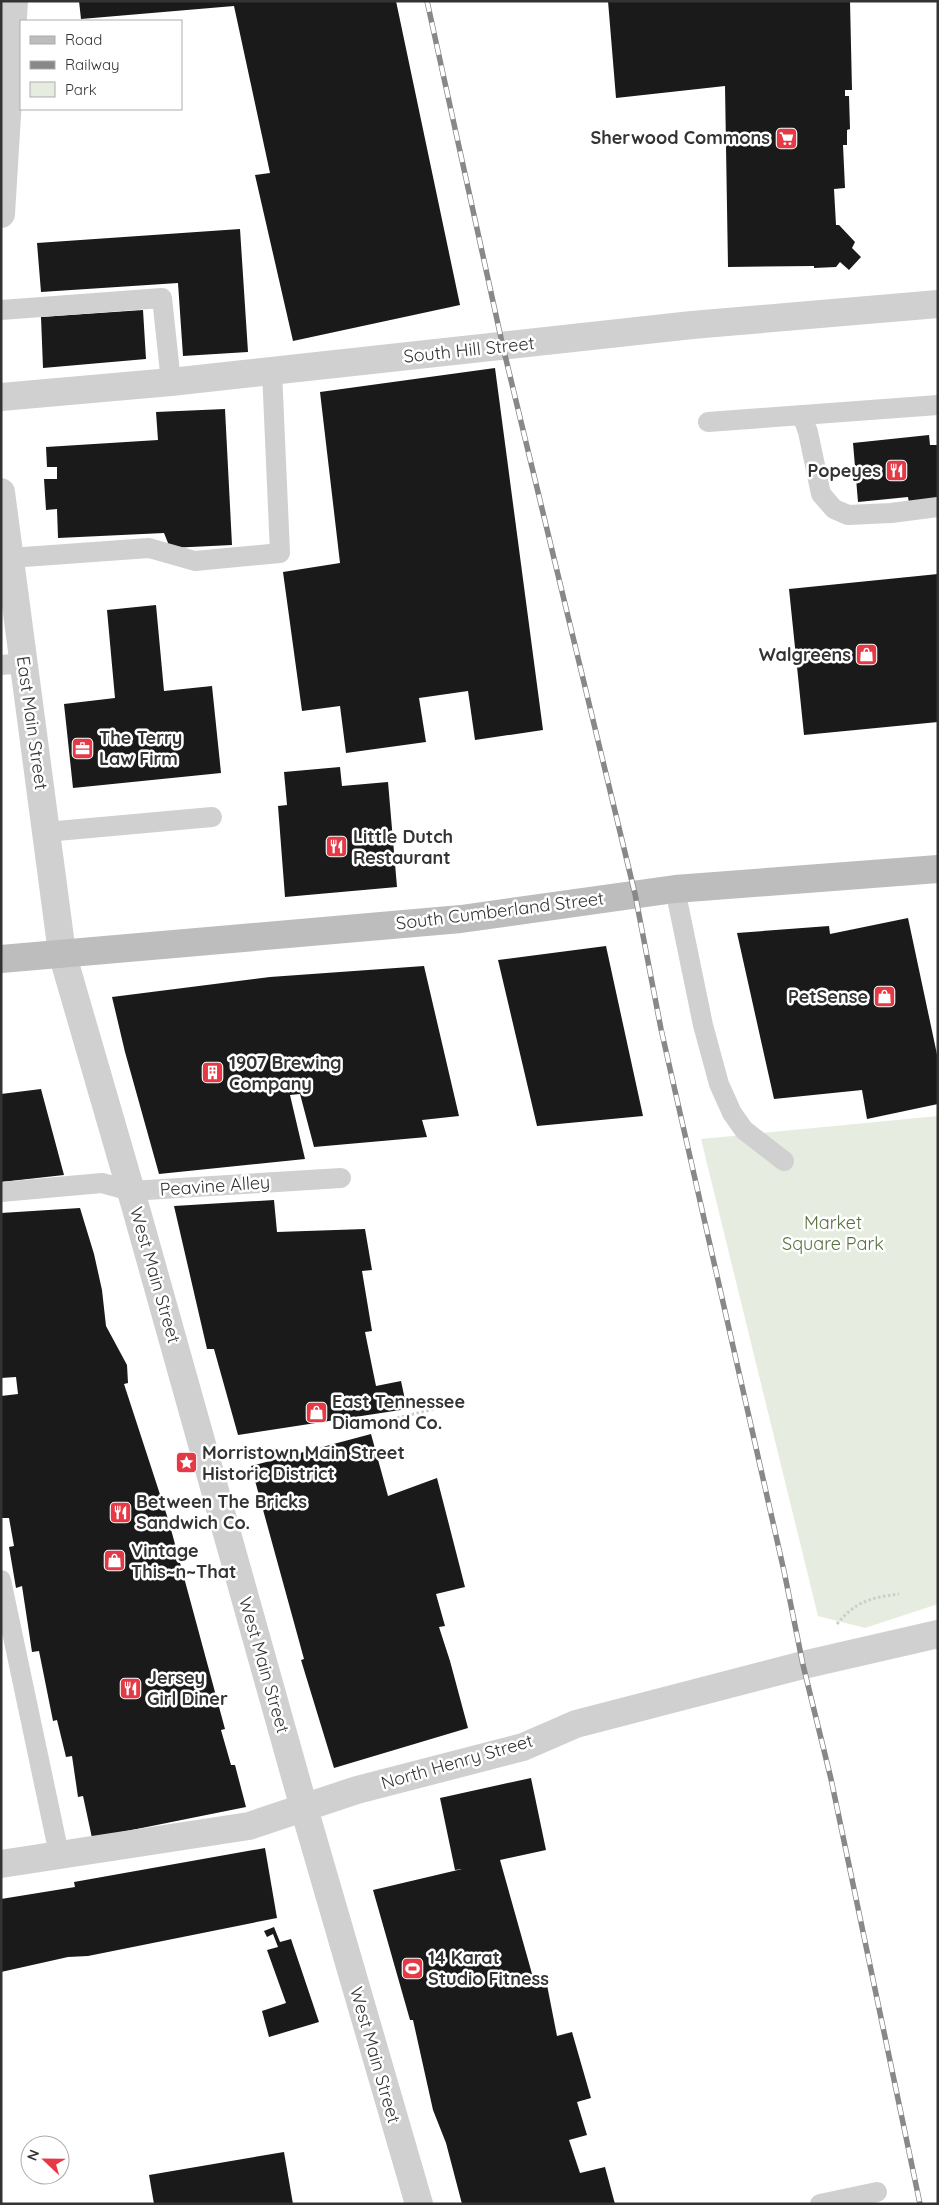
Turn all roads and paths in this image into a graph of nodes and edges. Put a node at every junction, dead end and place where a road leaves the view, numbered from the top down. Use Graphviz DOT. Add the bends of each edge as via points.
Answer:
graph roads {
  1 [pos="14,1"];
  2 [pos="1,214"];
  3 [pos="938,304"];
  4 [pos="1,310"];
  5 [pos="272,371"];
  6 [pos="171,382"];
  7 [pos="1,397"];
  8 [pos="938,405"];
  9 [pos="802,416"];
  10 [pos="708,422"];
  11 [pos="2,507"];
  12 [pos="938,508"];
  13 [pos="10,558"];
  14 [pos="13,664"];
  15 [pos="212,817"];
  16 [pos="46,832"];
  17 [pos="930,875"];
  18 [pos="675,889"];
  19 [pos="62,953"];
  20 [pos="1,959"];
  21 [pos="784,1161"];
  22 [pos="341,1178"];
  23 [pos="131,1191"];
  24 [pos="1,1192"];
  25 [pos="447,1406"];
  26 [pos="364,1426"];
  27 [pos="1,1580"];
  28 [pos="899,1594"];
  29 [pos="832,1631"];
  30 [pos="938,1634"];
  31 [pos="304,1808"];
  32 [pos="59,1854"];
  33 [pos="1,1864"];
  34 [pos="877,2192"];
  35 [pos="419,2204"];
  36 [pos="820,2204"];
  1 -- 2 [label="street"];
  3 -- 5 [label="street, South Hill Street" via="692,325"];
  4 -- 6 [label="lane" via="162,298"];
  5 -- 6 [label="street, South Hill Street"];
  5 -- 13 [label="lane" via="280,553 195,560 149,548"];
  6 -- 7 [label="street, South Hill Street"];
  8 -- 9 [label="lane"];
  9 -- 10 [label="lane"];
  9 -- 12 [label="lane" via="821,494 834,508 848,515"];
  11 -- 13 [label="street, East Main Street"];
  13 -- 14 [label="street, East Main Street"];
  14 -- 16 [label="street, East Main Street"];
  15 -- 16 [label="lane"];
  16 -- 19 [label="street, East Main Street"];
  17 -- 18 [label="main road, South Cumberland Street"];
  18 -- 19 [label="main road, South Cumberland Street" via="461,919"];
  18 -- 21 [label="lane" via="703,1025 719,1084 744,1130"];
  19 -- 20 [label="main road, South Cumberland Street"];
  19 -- 23 [label="street, West Main Street"];
  22 -- 23 [label="lane, Peavine Alley"];
  23 -- 24 [label="lane, Peavine Alley" via="102,1183"];
  23 -- 31 [label="street, West Main Street"];
  25 -- 26 [label="path"];
  27 -- 32 [label="lane"];
  28 -- 29 [label="path" via="858,1604"];
  30 -- 31 [label="street, North Henry Street" via="576,1724 523,1747 357,1790"];
  31 -- 32 [label="street, North Henry Street" via="249,1826"];
  31 -- 35 [label="street, West Main Street"];
  32 -- 33 [label="street, North Henry Street"];
  34 -- 36 [label="lane"];
}
